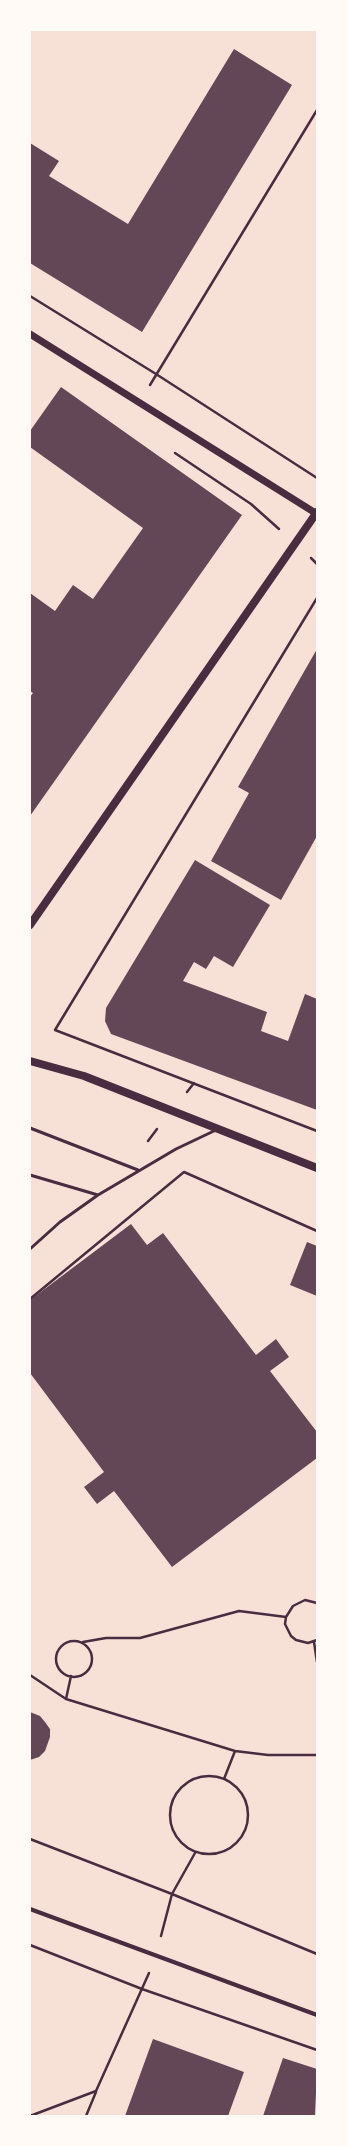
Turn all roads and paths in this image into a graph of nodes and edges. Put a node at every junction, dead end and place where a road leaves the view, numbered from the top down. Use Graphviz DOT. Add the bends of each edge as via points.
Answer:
graph roads {
  1 [pos="317,110"];
  2 [pos="30,296"];
  3 [pos="30,334"];
  4 [pos="156,374"];
  5 [pos="139,402"];
  6 [pos="174,452"];
  7 [pos="317,478"];
  8 [pos="317,513"];
  9 [pos="295,544"];
  10 [pos="317,564"];
  11 [pos="317,598"];
  12 [pos="30,925"];
  13 [pos="30,1061"];
  14 [pos="30,1128"];
  15 [pos="218,1130"];
  16 [pos="317,1131"];
  17 [pos="317,1168"];
  18 [pos="138,1170"];
  19 [pos="30,1175"];
  20 [pos="98,1195"];
  21 [pos="317,1231"];
  22 [pos="30,1249"];
  23 [pos="30,1300"];
  24 [pos="317,1603"];
  25 [pos="286,1617"];
  26 [pos="316,1641"];
  27 [pos="83,1642"];
  28 [pos="317,1662"];
  29 [pos="30,1675"];
  30 [pos="71,1676"];
  31 [pos="66,1699"];
  32 [pos="235,1751"];
  33 [pos="317,1755"];
  34 [pos="224,1779"];
  35 [pos="30,1839"];
  36 [pos="195,1853"];
  37 [pos="172,1894"];
  38 [pos="30,1909"];
  39 [pos="30,1946"];
  40 [pos="317,1954"];
  41 [pos="156,1956"];
  42 [pos="142,1989"];
  43 [pos="317,2015"];
  44 [pos="317,2050"];
  45 [pos="96,2091"];
  46 [pos="30,2116"];
  47 [pos="86,2116"];
  1 -- 4 [label="path"];
  2 -- 4 [label="path"];
  3 -- 5 [label="street"];
  4 -- 5 [label="path"];
  4 -- 7 [label="path"];
  5 -- 8 [label="street"];
  6 -- 9 [label="path" via="251,504"];
  8 -- 9 [label="main road"];
  9 -- 10 [label="path"];
  9 -- 12 [label="main road"];
  11 -- 16 [label="path" via="55,1030"];
  13 -- 15 [label="main road" via="84,1076"];
  14 -- 18 [label="lane"];
  15 -- 17 [label="main road"];
  15 -- 18 [label="lane"];
  18 -- 20 [label="lane"];
  19 -- 20 [label="lane"];
  20 -- 22 [label="lane" via="60,1222"];
  21 -- 23 [label="path" via="184,1172"];
  24 -- 25 [label="path" via="305,1600 298,1602 292,1606"];
  25 -- 26 [label="path" via="285,1624 291,1636 302,1643"];
  25 -- 27 [label="path" via="239,1611 140,1638 106,1638"];
  26 -- 28 [label="path"];
  27 -- 30 [label="path" via="90,1649 93,1658 91,1668 84,1675"];
  27 -- 30 [label="path" via="65,1642 58,1650 56,1659 59,1668"];
  29 -- 31 [label="path"];
  30 -- 31 [label="path"];
  31 -- 32 [label="path"];
  32 -- 33 [label="path" via="268,1755"];
  32 -- 34 [label="path"];
  34 -- 36 [label="path" via="242,1794 247,1805 246,1830 230,1849 219,1854"];
  34 -- 36 [label="path" via="211,1776 193,1779 178,1790 172,1801 169,1813 170,1826 184,1846"];
  35 -- 37 [label="path"];
  36 -- 37 [label="path"];
  37 -- 40 [label="path"];
  37 -- 41 [label="path"];
  38 -- 41 [label="street"];
  39 -- 42 [label="path"];
  41 -- 42 [label="path"];
  41 -- 43 [label="street"];
  42 -- 44 [label="path"];
  42 -- 45 [label="path"];
  45 -- 46 [label="path"];
  45 -- 47 [label="path"];
}
